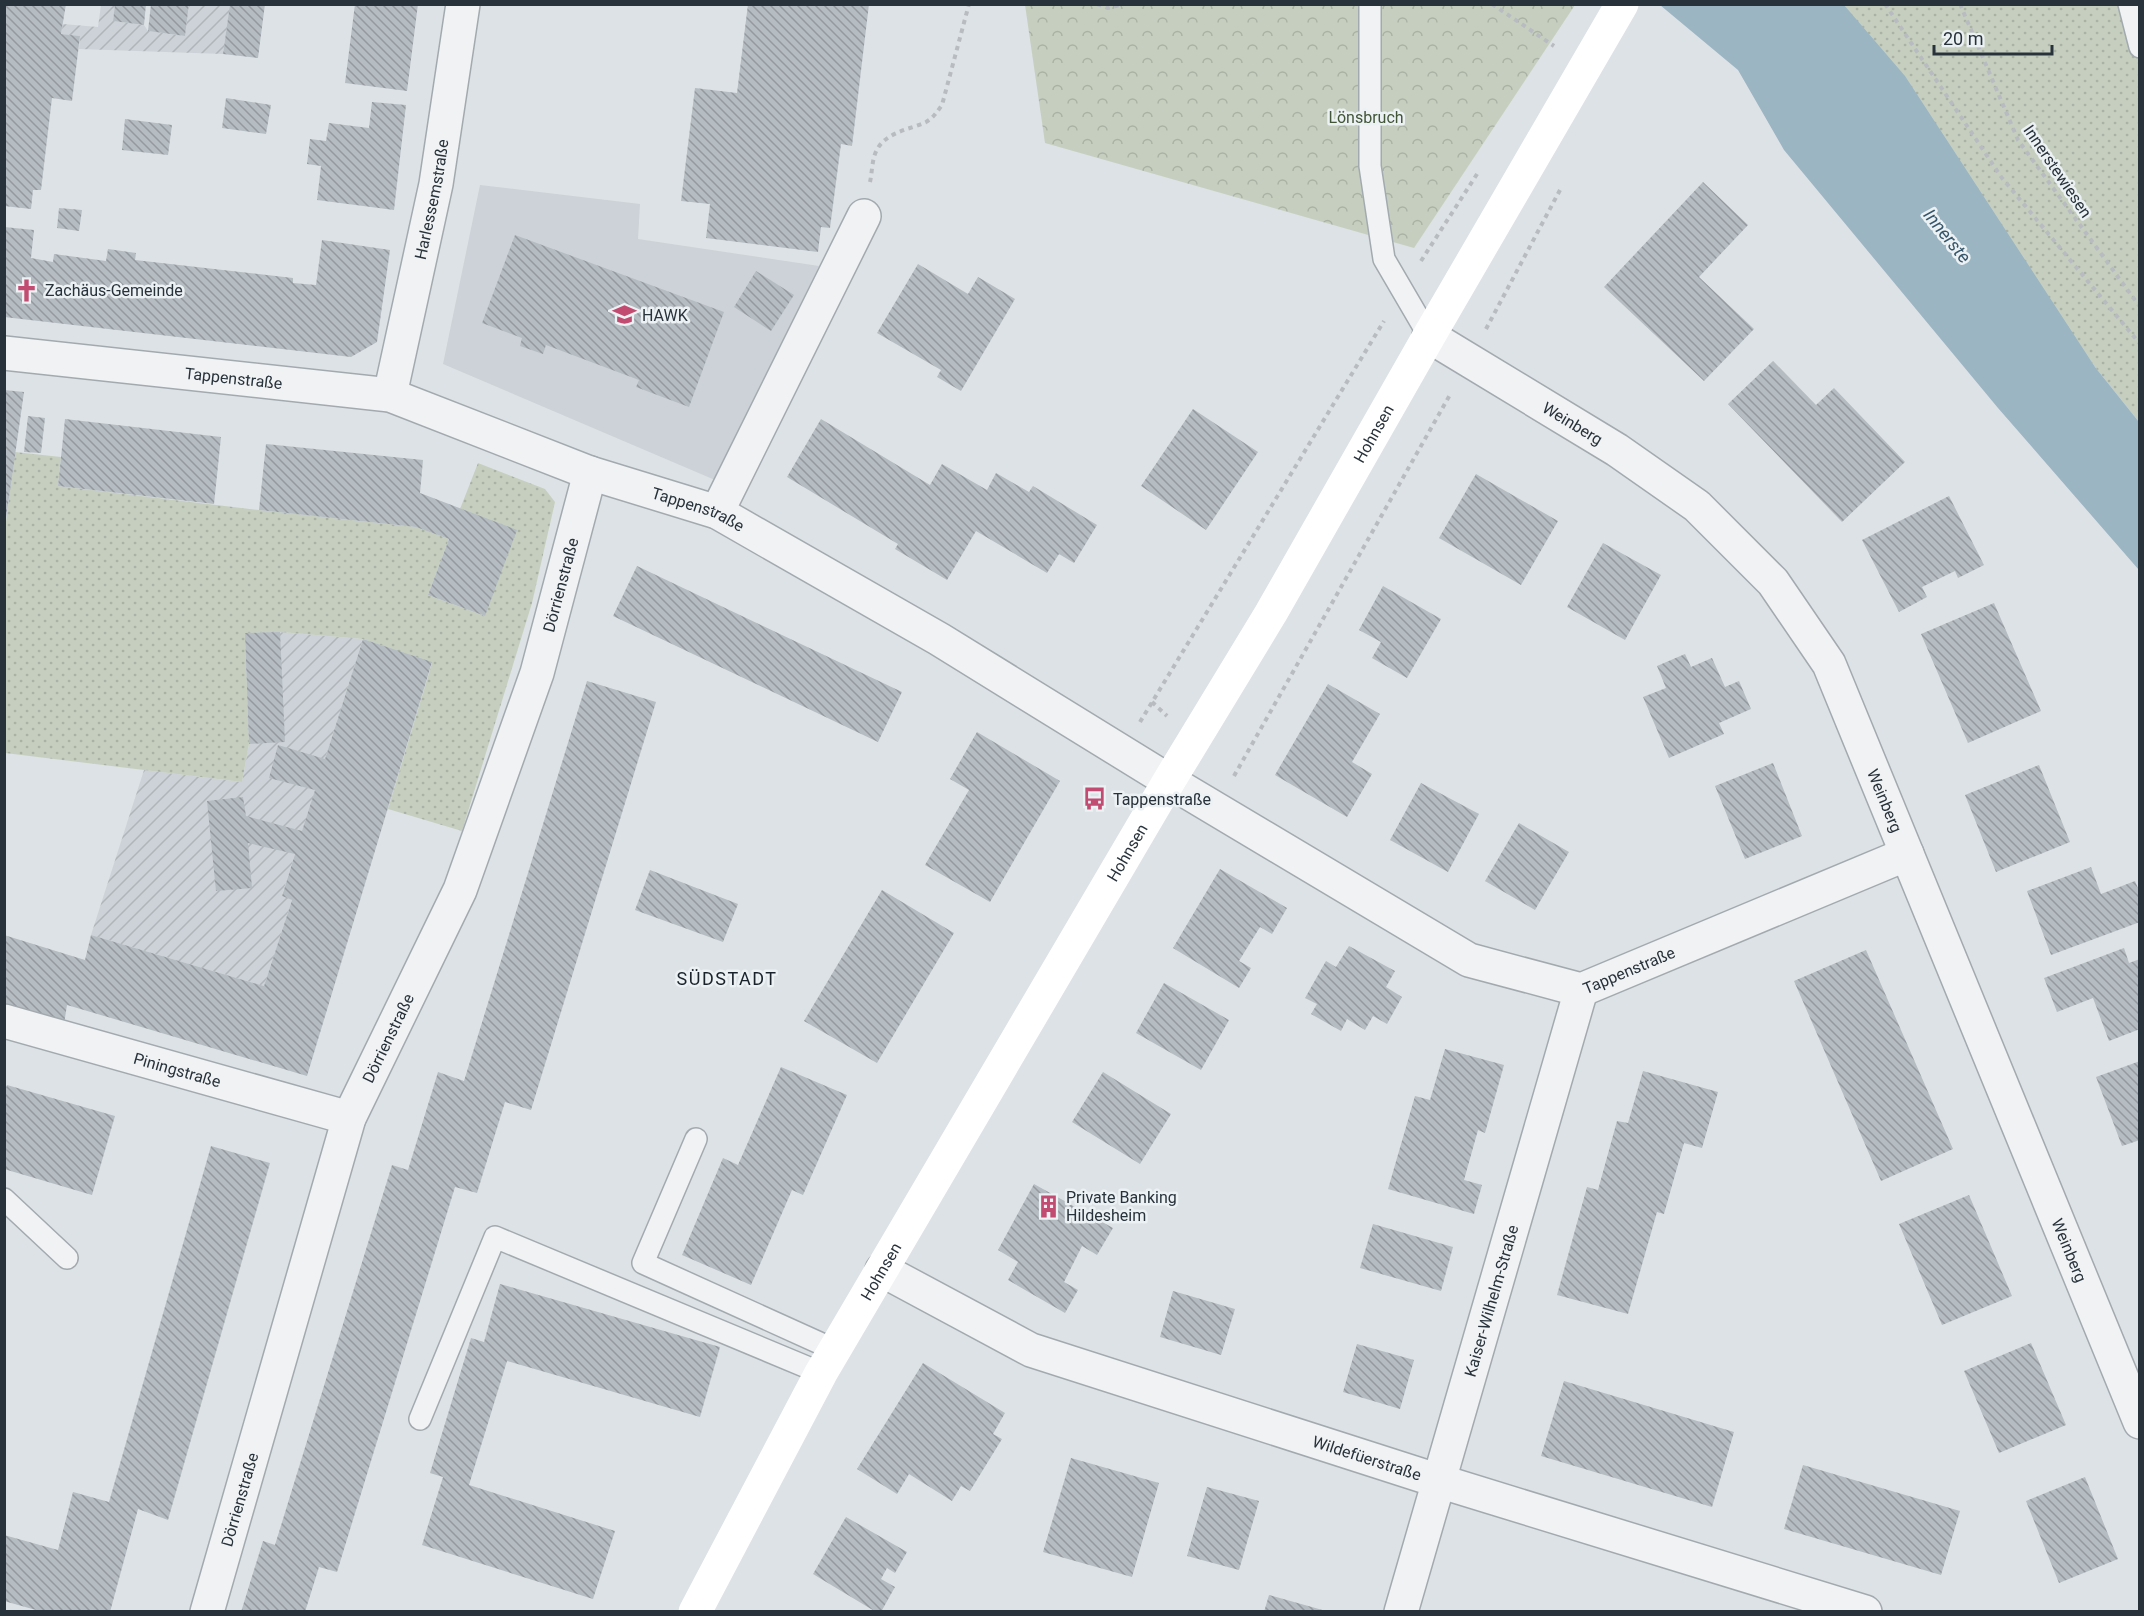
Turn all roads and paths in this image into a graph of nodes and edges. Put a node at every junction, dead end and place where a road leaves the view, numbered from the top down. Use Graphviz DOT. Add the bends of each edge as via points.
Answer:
graph roads {
  1 [pos="463,4"];
  2 [pos="969,4"];
  3 [pos="1097,4"];
  4 [pos="1124,4"];
  5 [pos="1370,4"];
  6 [pos="1492,4"];
  7 [pos="1886,4"];
  8 [pos="1960,4"];
  9 [pos="2129,4"];
  10 [pos="1620,9"];
  11 [pos="2139,47"];
  12 [pos="1558,49"];
  13 [pos="1485,162"];
  14 [pos="1560,190"];
  15 [pos="864,216"];
  16 [pos="1402,292"];
  17 [pos="2139,307"];
  18 [pos="1429,336"];
  19 [pos="2139,345"];
  20 [pos="4,353"];
  21 [pos="1469,360"];
  22 [pos="390,395"];
  23 [pos="590,472"];
  24 [pos="717,512"];
  25 [pos="1122,752"];
  26 [pos="1169,781"];
  27 [pos="1215,808"];
  28 [pos="1907,854"];
  29 [pos="1581,990"];
  30 [pos="4,1021"];
  31 [pos="349,1118"];
  32 [pos="696,1139"];
  33 [pos="4,1199"];
  34 [pos="67,1257"];
  35 [pos="882,1270"];
  36 [pos="828,1362"];
  37 [pos="420,1419"];
  38 [pos="2139,1422"];
  39 [pos="1439,1481"];
  40 [pos="207,1611"];
  41 [pos="695,1611"];
  42 [pos="1401,1611"];
  43 [pos="1865,1611"];
  1 -- 22 [label="street, Harlessemstraße" via="436,184"];
  2 -- 15 [label="path" via="942,105 936,115 900,131 875,153"];
  3 -- 4 [label="path" via="1108,8"];
  5 -- 16 [label="lane" via="1370,166 1384,259"];
  6 -- 12 [label="path"];
  7 -- 19 [label="path" via="2002,178"];
  8 -- 17 [label="path, Innerstewiesen" via="2018,140"];
  9 -- 11 [label="lane"];
  10 -- 18 [label="main road, Hohnsen"];
  13 -- 16 [label="path"];
  14 -- 21 [label="path"];
  15 -- 24 [label="street"];
  16 -- 18 [label="lane"];
  16 -- 25 [label="path"];
  18 -- 21 [label="street, Weinberg"];
  18 -- 26 [label="main road, Hohnsen" via="1271,613"];
  20 -- 22 [label="street, Tappenstraße"];
  21 -- 27 [label="path"];
  21 -- 28 [label="street, Weinberg" via="1617,450 1696,506 1773,582 1829,664"];
  22 -- 23 [label="street, Tappenstraße"];
  23 -- 24 [label="street, Tappenstraße"];
  23 -- 31 [label="street, Dörrienstraße" via="537,673 460,890"];
  24 -- 25 [label="street, Tappenstraße" via="939,639"];
  25 -- 26 [label="street, Tappenstraße"];
  26 -- 27 [label="street, Tappenstraße"];
  26 -- 35 [label="main road, Hohnsen"];
  27 -- 29 [label="street, Tappenstraße" via="1469,960"];
  28 -- 29 [label="street, Tappenstraße"];
  28 -- 38 [label="street, Weinberg"];
  29 -- 39 [label="street, Kaiser-Wilhelm-Straße"];
  30 -- 31 [label="street, Piningstraße"];
  31 -- 40 [label="street, Dörrienstraße"];
  32 -- 36 [label="lane" via="643,1263"];
  33 -- 34 [label="lane"];
  35 -- 36 [label="main road, Hohnsen"];
  35 -- 39 [label="street, Wildefüerstraße" via="1030,1350"];
  36 -- 37 [label="lane" via="495,1237"];
  36 -- 41 [label="main road, Hohnsen"];
  39 -- 42 [label="street, Kaiser-Wilhelm-Straße"];
  39 -- 43 [label="street, Wildefüerstraße"];
}
